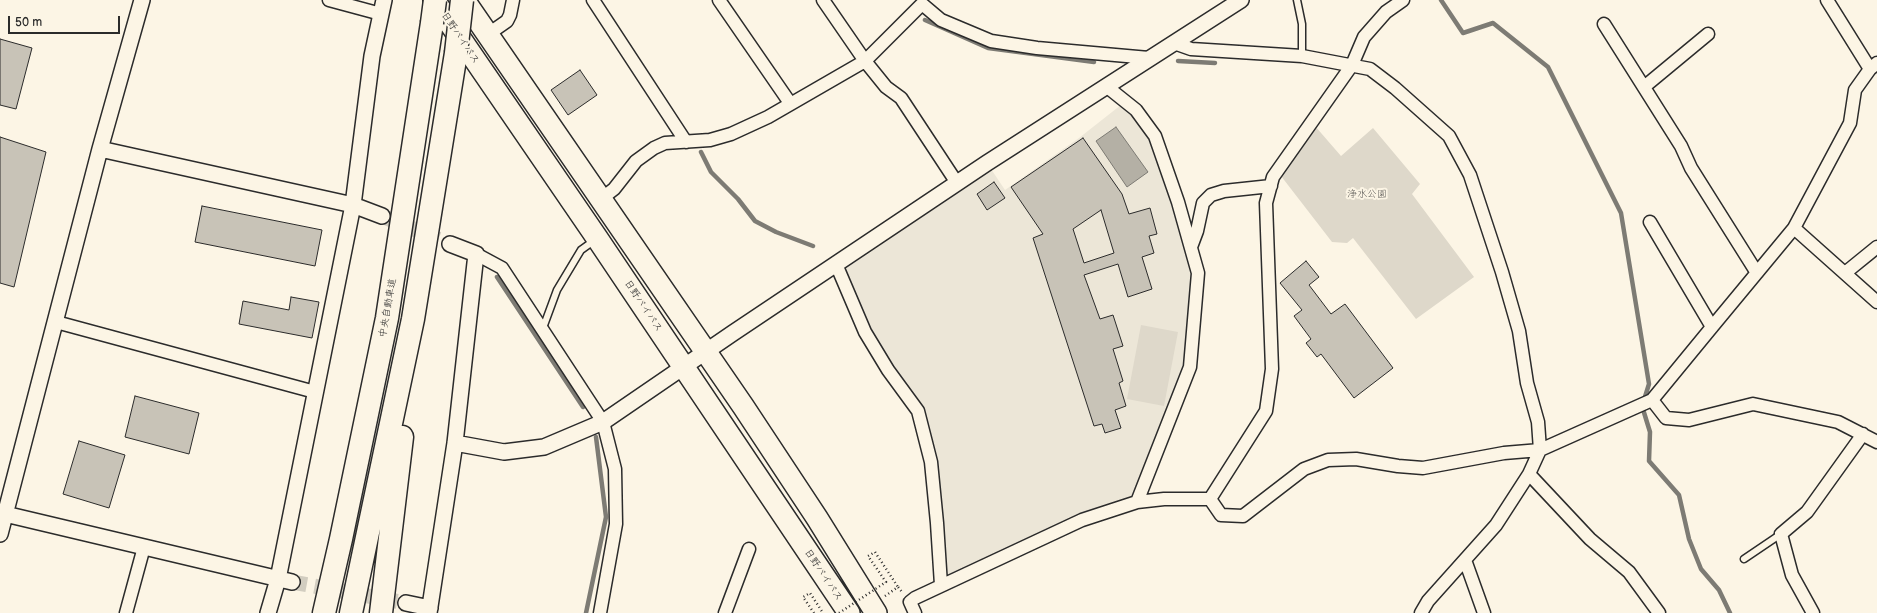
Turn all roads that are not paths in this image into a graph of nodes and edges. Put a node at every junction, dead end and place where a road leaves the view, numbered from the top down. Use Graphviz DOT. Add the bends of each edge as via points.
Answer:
graph roads {
  1 [pos="142,0"];
  2 [pos="329,0"];
  3 [pos="434,0"];
  4 [pos="463,0"];
  5 [pos="512,0"];
  6 [pos="593,0"];
  7 [pos="719,0"];
  8 [pos="822,0"];
  9 [pos="1241,0"];
  10 [pos="1297,0"];
  11 [pos="1403,0"];
  12 [pos="1827,0"];
  13 [pos="923,1"];
  14 [pos="382,7"];
  15 [pos="1604,24"];
  16 [pos="1708,34"];
  17 [pos="487,35"];
  18 [pos="1174,43"];
  19 [pos="1302,56"];
  20 [pos="1149,58"];
  21 [pos="865,61"];
  22 [pos="1352,65"];
  23 [pos="1873,66"];
  24 [pos="1106,86"];
  25 [pos="1644,87"];
  26 [pos="790,103"];
  27 [pos="686,142"];
  28 [pos="100,149"];
  29 [pos="957,183"];
  30 [pos="1270,186"];
  31 [pos="601,199"];
  32 [pos="353,205"];
  33 [pos="382,216"];
  34 [pos="1650,222"];
  35 [pos="1794,228"];
  36 [pos="597,238"];
  37 [pos="450,244"];
  38 [pos="1191,247"];
  39 [pos="1877,247"];
  40 [pos="476,254"];
  41 [pos="836,264"];
  42 [pos="1757,272"];
  43 [pos="1845,273"];
  44 [pos="1877,302"];
  45 [pos="413,318"];
  46 [pos="56,322"];
  47 [pos="1712,327"];
  48 [pos="543,328"];
  49 [pos="706,352"];
  50 [pos="683,367"];
  51 [pos="316,392"];
  52 [pos="1652,400"];
  53 [pos="603,422"];
  54 [pos="1863,434"];
  55 [pos="1877,442"];
  56 [pos="455,443"];
  57 [pos="1540,450"];
  58 [pos="1529,474"];
  59 [pos="1210,499"];
  60 [pos="1137,502"];
  61 [pos="5,514"];
  62 [pos="0,534"];
  63 [pos="1781,534"];
  64 [pos="144,547"];
  65 [pos="750,549"];
  66 [pos="1744,559"];
  67 [pos="1465,560"];
  68 [pos="285,580"];
  69 [pos="941,585"];
  70 [pos="406,603"];
  71 [pos="912,607"];
  72 [pos="873,610"];
  73 [pos="430,611"];
  74 [pos="126,613"];
  75 [pos="268,613"];
  76 [pos="324,613"];
  77 [pos="351,613"];
  78 [pos="381,613"];
  79 [pos="600,613"];
  80 [pos="724,613"];
  81 [pos="849,613"];
  82 [pos="1421,613"];
  83 [pos="1484,613"];
  84 [pos="1659,613"];
  85 [pos="1813,613"];
  1 -- 28 [label="street"];
  2 -- 14 [label="street"];
  3 -- 36 [label="highway, 日野バイパス"];
  3 -- 76 [label="highway, 中央自動車道, bridge" via="387,318"];
  4 -- 17 [label="highway"];
  4 -- 45 [label="highway, bridge"];
  5 -- 17 [label="street" via="507,21"];
  6 -- 27 [label="street"];
  7 -- 26 [label="street"];
  8 -- 21 [label="street"];
  9 -- 18 [label="street"];
  10 -- 19 [label="lane" via="1302,24"];
  11 -- 22 [label="street" via="1386,12 1364,36"];
  12 -- 23 [label="street"];
  13 -- 20 [label="street" via="941,20 991,41 1037,48"];
  13 -- 21 [label="street"];
  14 -- 32 [label="street" via="372,56"];
  15 -- 25 [label="street"];
  16 -- 25 [label="street"];
  17 -- 31 [label="highway"];
  18 -- 19 [label="street" via="1191,49"];
  18 -- 20 [label="street"];
  19 -- 22 [label="street"];
  20 -- 24 [label="street"];
  21 -- 26 [label="street"];
  21 -- 29 [label="street" via="886,87 900,98"];
  22 -- 30 [label="street" via="1273,178"];
  22 -- 57 [label="street" via="1370,70 1395,88 1449,136 1470,175 1519,331 1538,422"];
  23 -- 35 [label="street" via="1855,90 1850,123"];
  24 -- 29 [label="street"];
  24 -- 38 [label="street" via="1136,110 1155,136"];
  25 -- 42 [label="street" via="1681,146 1691,168"];
  26 -- 27 [label="street" via="768,117 731,134 710,140"];
  27 -- 31 [label="street" via="666,143 645,154 636,161 614,189"];
  28 -- 32 [label="street"];
  28 -- 46 [label="street"];
  29 -- 41 [label="street"];
  30 -- 38 [label="street" via="1211,195 1203,203"];
  30 -- 59 [label="street" via="1266,203 1272,369 1266,411"];
  31 -- 49 [label="highway"];
  32 -- 33 [label="street"];
  32 -- 51 [label="street"];
  34 -- 47 [label="street"];
  35 -- 42 [label="street"];
  35 -- 43 [label="street"];
  36 -- 48 [label="lane" via="581,250 557,290"];
  36 -- 50 [label="highway, 日野バイパス"];
  37 -- 40 [label="street"];
  38 -- 60 [label="street" via="1198,273 1190,367"];
  39 -- 43 [label="street"];
  40 -- 48 [label="street" via="502,268"];
  40 -- 56 [label="street"];
  41 -- 49 [label="street"];
  41 -- 69 [label="street" via="865,332 888,370 918,411 931,462"];
  42 -- 47 [label="street"];
  43 -- 44 [label="street"];
  45 -- 77 [label="highway"];
  45 -- 78 [label="highway"];
  46 -- 51 [label="street"];
  46 -- 61 [label="street"];
  47 -- 52 [label="street"];
  48 -- 53 [label="street"];
  49 -- 50 [label="street"];
  49 -- 72 [label="highway" via="813,512"];
  50 -- 53 [label="street"];
  50 -- 81 [label="highway, 日野バイパス"];
  51 -- 68 [label="street"];
  52 -- 54 [label="street" via="1666,418 1689,420 1753,404 1838,422"];
  52 -- 57 [label="street"];
  53 -- 56 [label="street" via="544,447 504,452"];
  53 -- 79 [label="street" via="615,469 616,524"];
  54 -- 55 [label="street"];
  54 -- 63 [label="street" via="1806,512"];
  56 -- 73 [label="street"];
  57 -- 58 [label="street"];
  57 -- 59 [label="street" via="1504,453 1423,468 1356,459 1328,460 1304,469 1243,516 1220,515"];
  58 -- 67 [label="street" via="1496,525"];
  58 -- 84 [label="street" via="1590,539 1629,572"];
  59 -- 60 [label="street"];
  60 -- 69 [label="street" via="1082,520"];
  61 -- 62 [label="street"];
  61 -- 64 [label="street"];
  63 -- 66 [label="lane"];
  63 -- 85 [label="street" via="1792,576"];
  64 -- 68 [label="street"];
  64 -- 74 [label="street"];
  65 -- 80 [label="street"];
  67 -- 82 [label="street" via="1428,601"];
  67 -- 83 [label="street"];
  68 -- 75 [label="street"];
  69 -- 71 [label="street" via="914,598"];
  70 -- 73 [label="street"];
}
